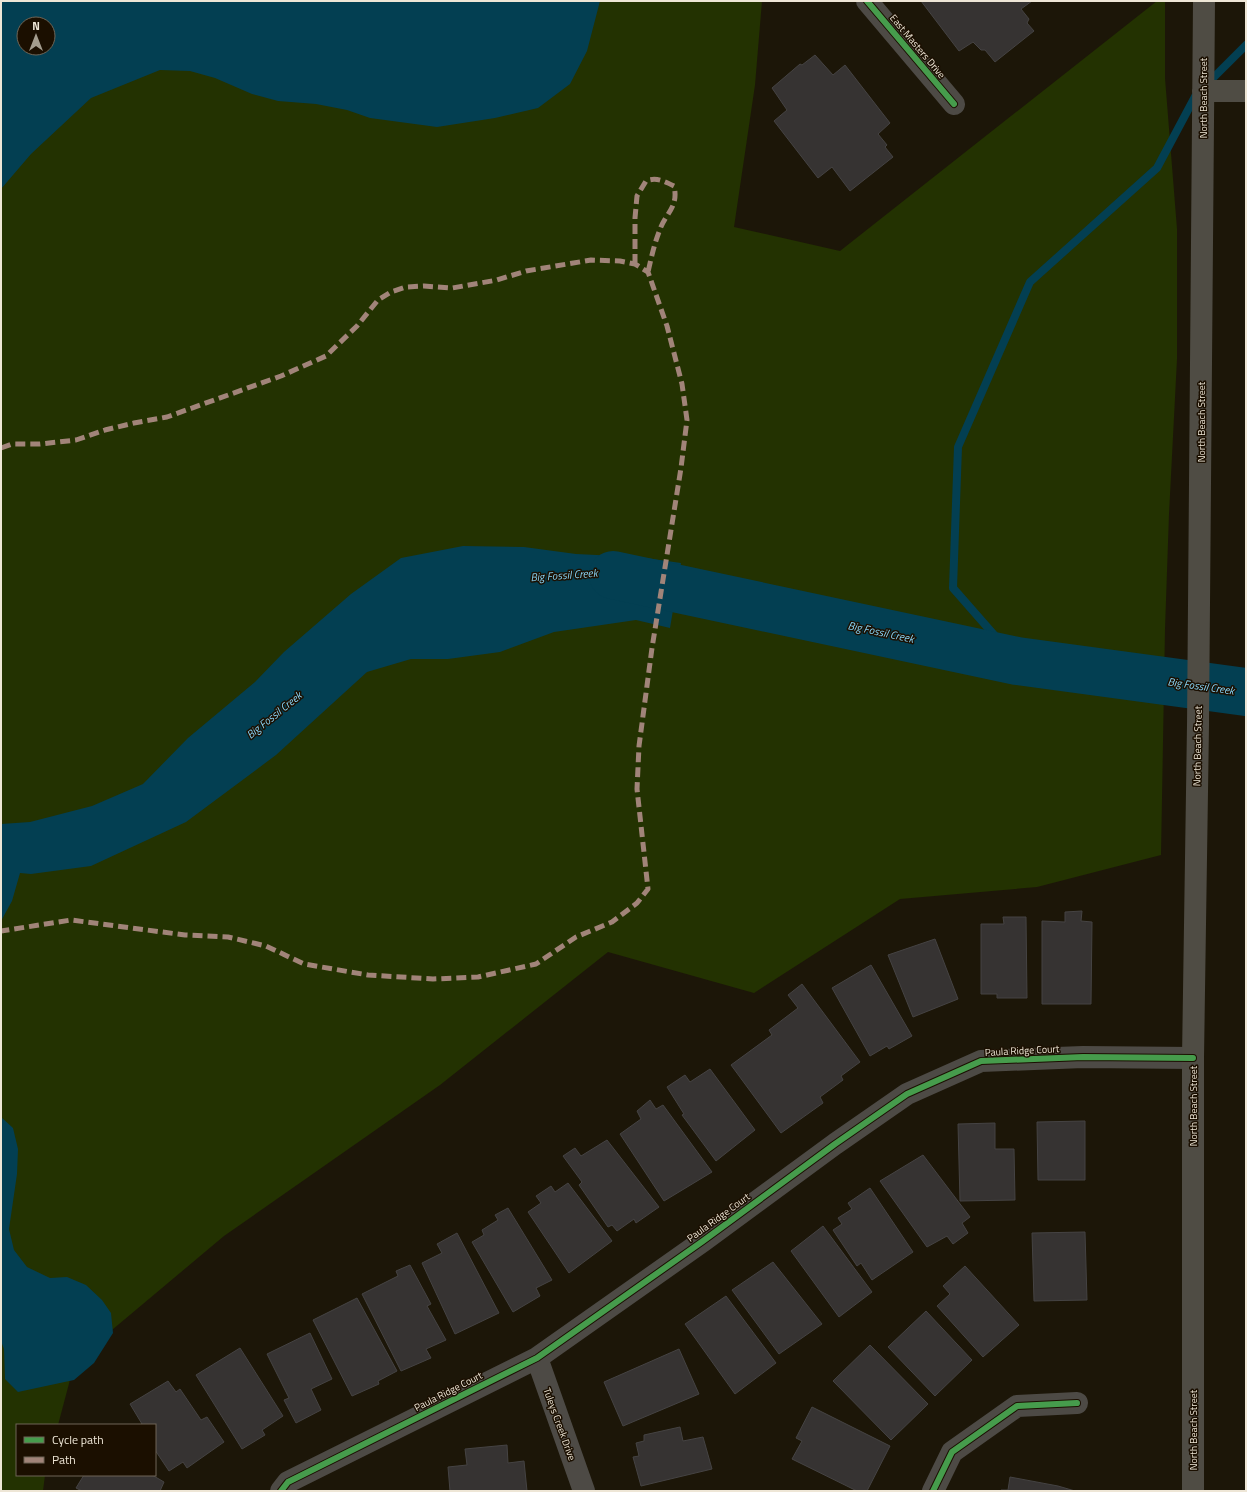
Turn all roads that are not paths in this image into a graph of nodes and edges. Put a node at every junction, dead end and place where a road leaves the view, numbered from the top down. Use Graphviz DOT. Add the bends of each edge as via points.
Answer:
graph roads {
  1 [pos="867,1"];
  2 [pos="1204,1"];
  3 [pos="1204,91"];
  4 [pos="1246,91"];
  5 [pos="954,104"];
  6 [pos="1193,1058"];
  7 [pos="537,1358"];
  8 [pos="1077,1403"];
  9 [pos="281,1491"];
  10 [pos="584,1491"];
  11 [pos="933,1491"];
  12 [pos="1193,1491"];
  1 -- 5 [label="street, East Masters Drive"];
  2 -- 3 [label="main road, North Beach Street"];
  3 -- 4 [label="main road"];
  3 -- 6 [label="main road, North Beach Street"];
  6 -- 7 [label="street, Paula Ridge Court" via="1083,1057 981,1061 907,1094"];
  6 -- 12 [label="main road, North Beach Street"];
  7 -- 9 [label="street, Paula Ridge Court" via="288,1482"];
  7 -- 10 [label="street, Tuleys Creek Drive"];
  8 -- 11 [label="street" via="1017,1406 952,1452"];
}
